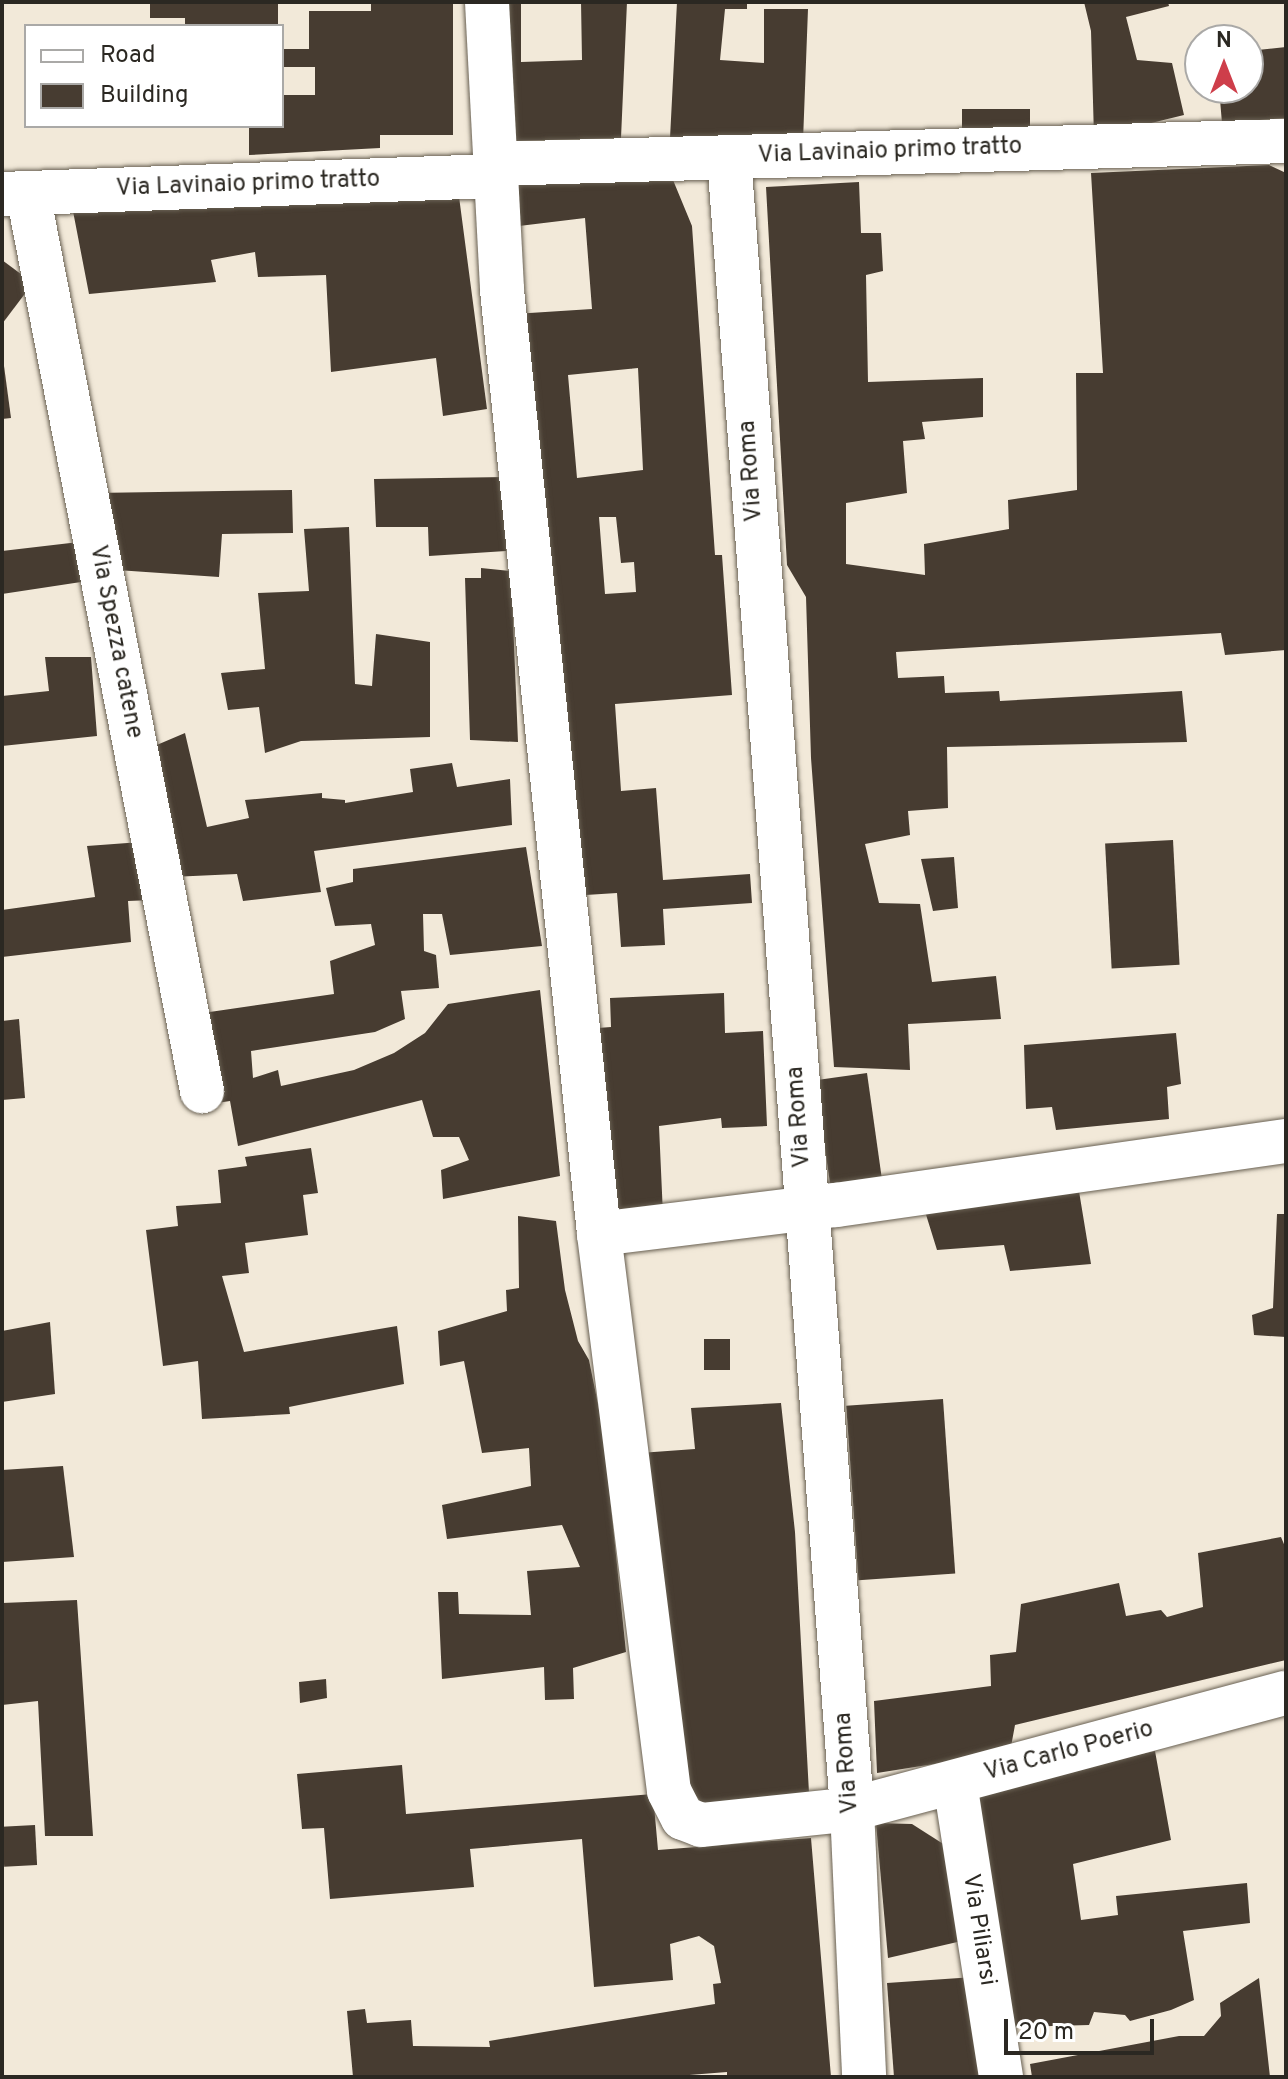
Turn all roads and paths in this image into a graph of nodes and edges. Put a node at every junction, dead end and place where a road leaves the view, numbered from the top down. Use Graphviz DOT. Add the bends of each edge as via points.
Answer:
graph roads {
  1 [pos="487,2"];
  2 [pos="1286,141"];
  3 [pos="729,157"];
  4 [pos="494,170"];
  5 [pos="15,194"];
  6 [pos="202,1091"];
  7 [pos="1286,1141"];
  8 [pos="807,1207"];
  9 [pos="599,1234"];
  10 [pos="1286,1693"];
  11 [pos="955,1783"];
  12 [pos="852,1809"];
  13 [pos="864,2077"];
  14 [pos="1001,2077"];
  1 -- 4 [label="street, Via Carlo Poerio"];
  2 -- 3 [label="street, Via Lavinaio primo tratto"];
  3 -- 4 [label="street, Via Lavinaio primo tratto"];
  3 -- 8 [label="street, Via Roma"];
  4 -- 5 [label="street, Via Lavinaio primo tratto"];
  4 -- 9 [label="street, Via Carlo Poerio"];
  5 -- 6 [label="street, Via Spezza catene"];
  7 -- 8 [label="street"];
  8 -- 9 [label="street"];
  8 -- 12 [label="street, Via Roma"];
  9 -- 12 [label="street, Via Carlo Poerio" via="669,1791 683,1818 701,1825"];
  10 -- 11 [label="street, Via Carlo Poerio"];
  11 -- 12 [label="street, Via Carlo Poerio"];
  11 -- 14 [label="street, Via Piliarsi"];
  12 -- 13 [label="street, Via Roma"];
}
